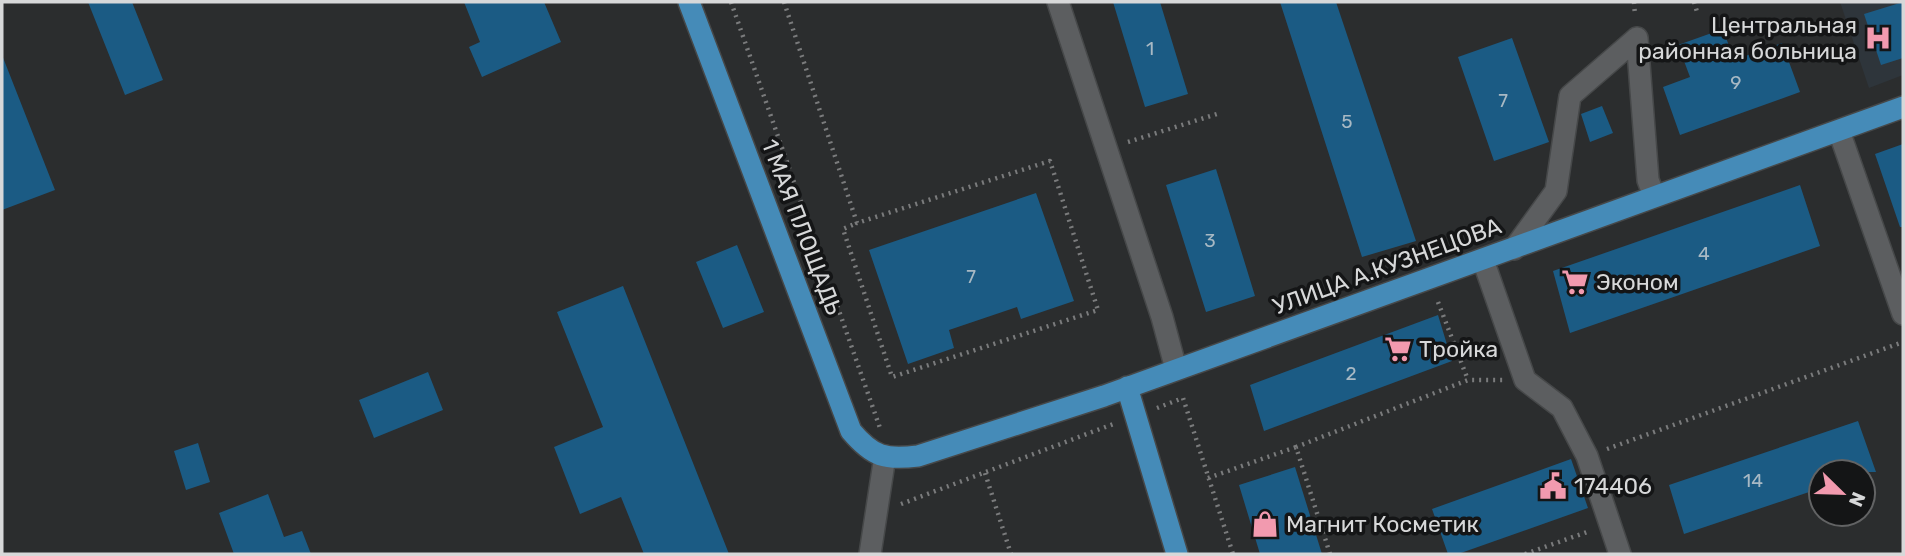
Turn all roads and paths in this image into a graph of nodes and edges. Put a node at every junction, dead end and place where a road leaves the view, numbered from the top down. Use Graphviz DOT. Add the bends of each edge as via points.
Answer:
graph roads {
  1 [pos="689,2"];
  2 [pos="731,2"];
  3 [pos="784,2"];
  4 [pos="1058,2"];
  5 [pos="1694,2"];
  6 [pos="1698,15"];
  7 [pos="1903,107"];
  8 [pos="1220,113"];
  9 [pos="1839,131"];
  10 [pos="1125,143"];
  11 [pos="1654,196"];
  12 [pos="857,223"];
  13 [pos="1514,249"];
  14 [pos="1483,260"];
  15 [pos="1437,302"];
  16 [pos="1903,314"];
  17 [pos="1903,342"];
  18 [pos="1176,369"];
  19 [pos="1468,380"];
  20 [pos="1525,380"];
  21 [pos="1127,387"];
  22 [pos="1104,396"];
  23 [pos="1183,398"];
  24 [pos="881,430"];
  25 [pos="1296,447"];
  26 [pos="885,456"];
  27 [pos="1587,456"];
  28 [pos="985,472"];
  29 [pos="1208,478"];
  30 [pos="876,513"];
  31 [pos="1611,524"];
  32 [pos="870,554"];
  33 [pos="1011,554"];
  34 [pos="1177,554"];
  35 [pos="1233,554"];
  36 [pos="1330,554"];
  37 [pos="1525,554"];
  38 [pos="1620,554"];
  1 -- 26 [label="main road, 1 МАЯ ПЛОЩАДЬ" via="851,431 866,449"];
  2 -- 24 [label="path"];
  3 -- 12 [label="path"];
  4 -- 18 [label="street"];
  5 -- 6 [label="path"];
  7 -- 9 [label="main road, УЛИЦА А.КУЗНЕЦОВА"];
  8 -- 10 [label="path"];
  9 -- 11 [label="main road, УЛИЦА А.КУЗНЕЦОВА"];
  9 -- 16 [label="street"];
  11 -- 13 [label="main road, УЛИЦА А.КУЗНЕЦОВА"];
  11 -- 13 [label="street" via="1647,180 1637,38 1570,96 1556,191"];
  12 -- 12 [label="path" via="1050,162 1098,310 892,377 843,229"];
  13 -- 14 [label="main road, УЛИЦА А.КУЗНЕЦОВА"];
  14 -- 18 [label="main road, УЛИЦА А.КУЗНЕЦОВА"];
  14 -- 20 [label="street"];
  15 -- 19 [label="path"];
  17 -- 27 [label="path"];
  18 -- 21 [label="main road, УЛИЦА А.КУЗНЕЦОВА"];
  19 -- 20 [label="path"];
  19 -- 25 [label="path"];
  20 -- 27 [label="street" via="1562,408"];
  21 -- 22 [label="main road, УЛИЦА А.КУЗНЕЦОВА"];
  21 -- 34 [label="main road"];
  22 -- 26 [label="main road, УЛИЦА А.КУЗНЕЦОВА" via="918,456"];
  22 -- 28 [label="path" via="1115,424"];
  23 -- 29 [label="path"];
  25 -- 29 [label="path"];
  25 -- 36 [label="path"];
  26 -- 30 [label="street"];
  27 -- 31 [label="street"];
  28 -- 30 [label="path"];
  28 -- 33 [label="path"];
  29 -- 35 [label="path"];
  30 -- 32 [label="street"];
  31 -- 37 [label="path"];
  31 -- 38 [label="street"];
}
